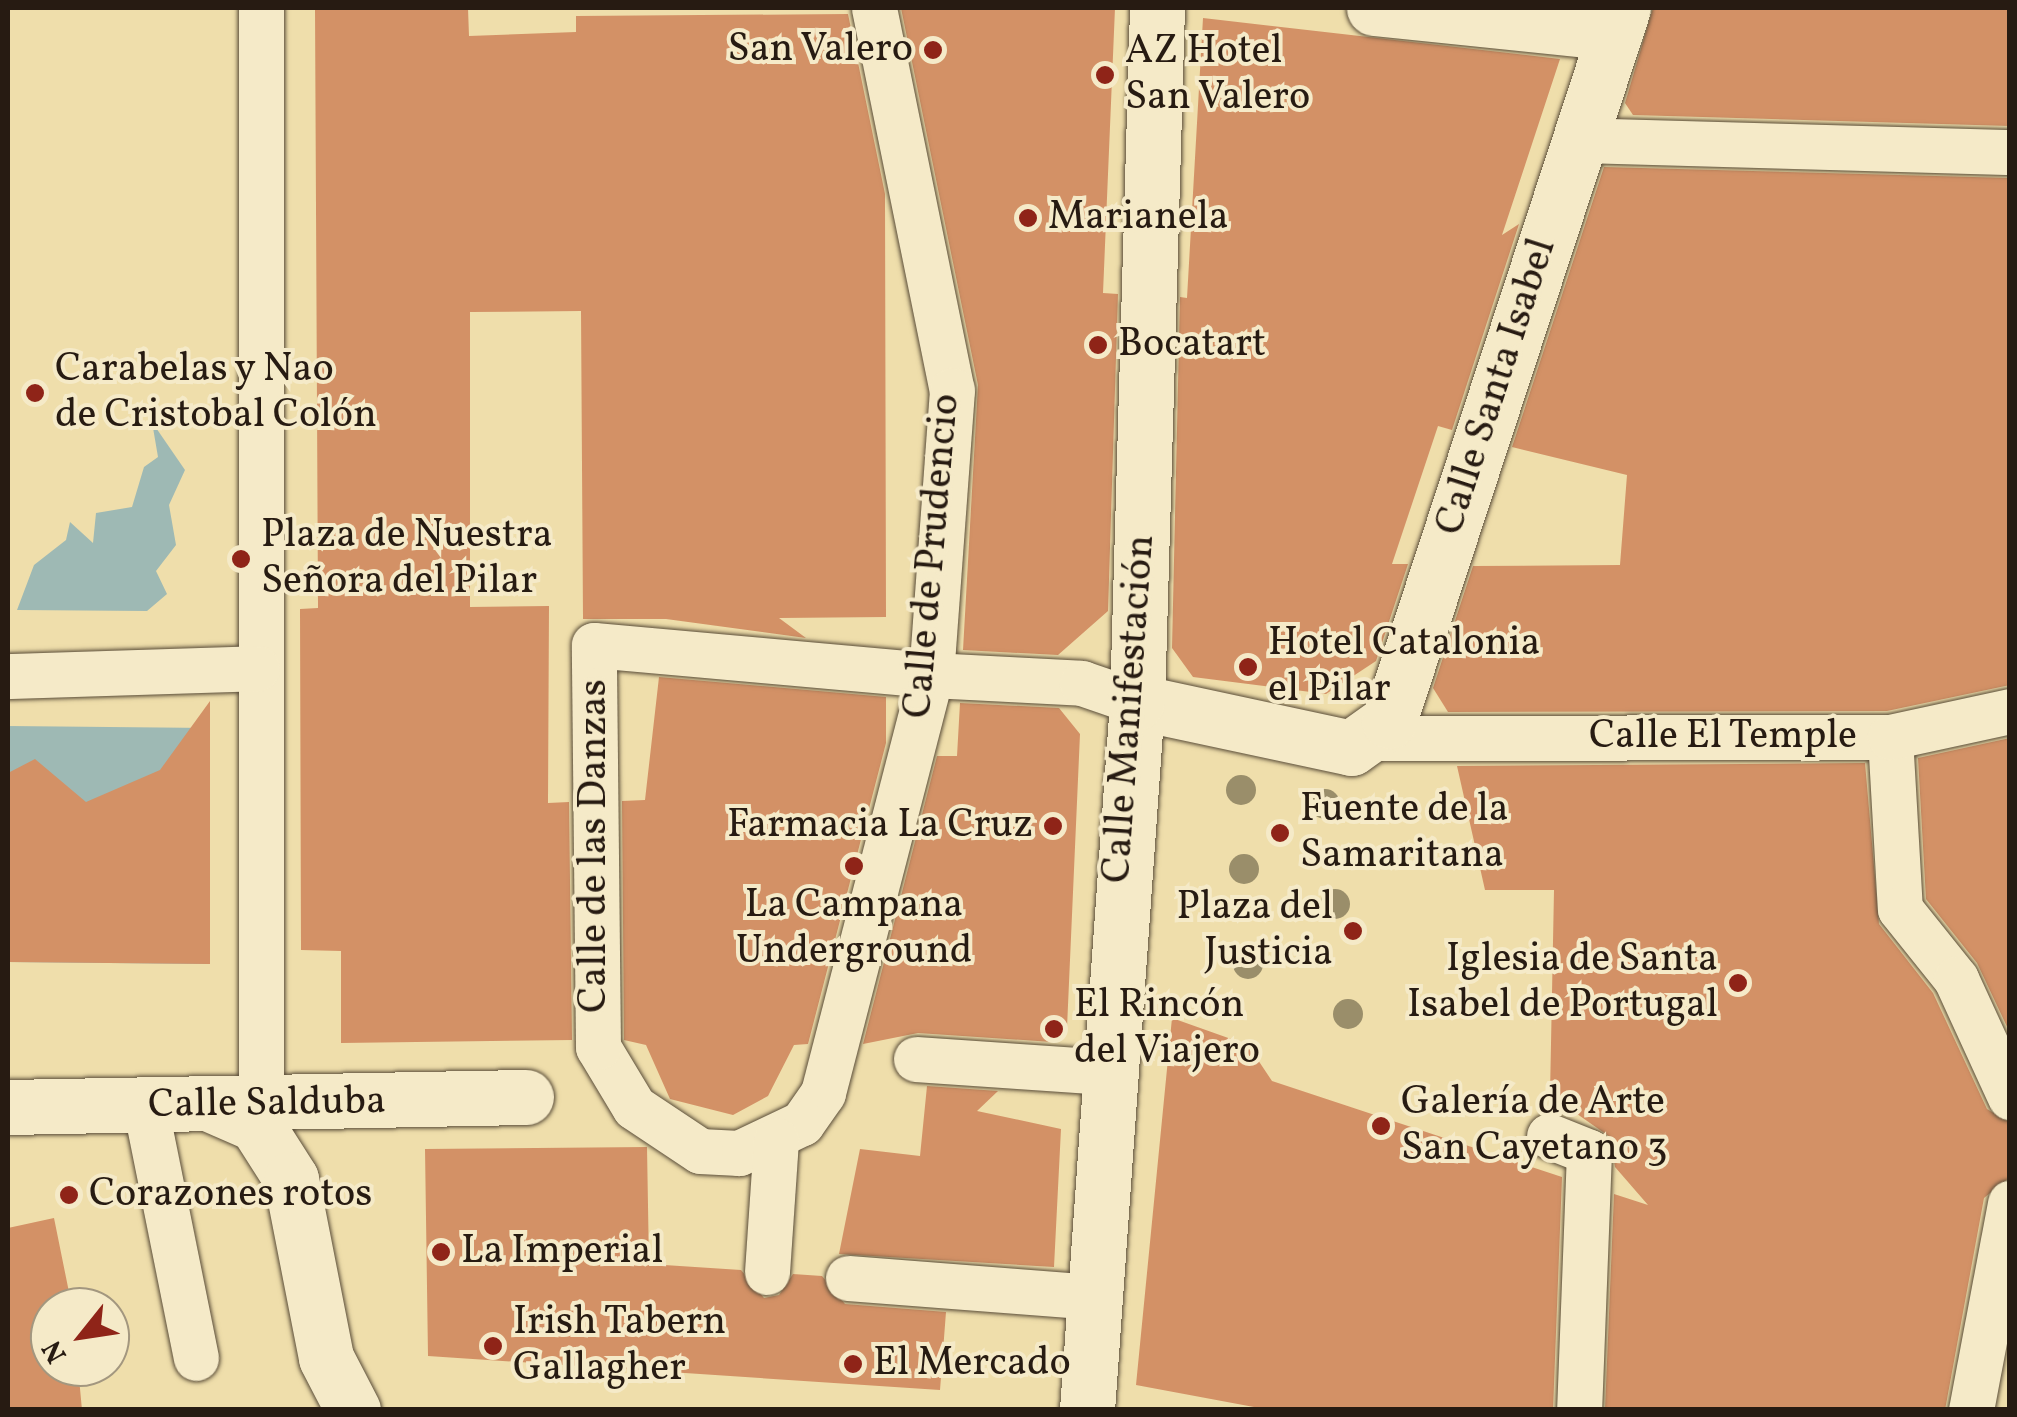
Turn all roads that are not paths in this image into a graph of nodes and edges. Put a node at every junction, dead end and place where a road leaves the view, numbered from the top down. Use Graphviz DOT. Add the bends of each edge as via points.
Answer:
graph roads {
  1 [pos="261,8"];
  2 [pos="874,8"];
  3 [pos="1157,8"];
  4 [pos="1374,8"];
  5 [pos="1619,20"];
  6 [pos="1578,140"];
  7 [pos="2010,152"];
  8 [pos="257,668"];
  9 [pos="931,674"];
  10 [pos="8,676"];
  11 [pos="1138,702"];
  12 [pos="2010,710"];
  13 [pos="1890,736"];
  14 [pos="1362,743"];
  15 [pos="877,1058"];
  16 [pos="1106,1072"];
  17 [pos="2010,1097"];
  18 [pos="526,1098"];
  19 [pos="146,1105"];
  20 [pos="8,1108"];
  21 [pos="262,1117"];
  22 [pos="1549,1136"];
  23 [pos="776,1140"];
  24 [pos="2010,1203"];
  25 [pos="768,1272"];
  26 [pos="848,1278"];
  27 [pos="1096,1298"];
  28 [pos="196,1358"];
  29 [pos="353,1410"];
  30 [pos="1087,1410"];
  31 [pos="1579,1410"];
  32 [pos="1971,1410"];
  1 -- 8 [label="street"];
  2 -- 9 [label="street, Calle de Prudencio" via="952,390"];
  3 -- 11 [label="street, Calle Manifestación"];
  4 -- 5 [label="street"];
  5 -- 6 [label="street, Calle Santa Isabel"];
  6 -- 7 [label="street"];
  6 -- 14 [label="street, Calle Santa Isabel" via="1389,722"];
  8 -- 10 [label="street"];
  8 -- 21 [label="street"];
  9 -- 11 [label="street" via="1082,683"];
  9 -- 15 [label="street, Calle de Prudencio" via="854,984"];
  9 -- 23 [label="street, Calle de las Danzas" via="594,645 598,1047 662,1134 700,1151 740,1153"];
  11 -- 14 [label="street"];
  11 -- 16 [label="street, Calle Manifestación"];
  12 -- 13 [label="street, Calle El Temple"];
  13 -- 14 [label="street, Calle El Temple"];
  13 -- 17 [label="street" via="1900,910 1956,978"];
  15 -- 16 [label="street"];
  15 -- 23 [label="street, Calle de Prudencio"];
  16 -- 27 [label="street, Calle Manifestación"];
  18 -- 21 [label="street, Calle Salduba"];
  19 -- 20 [label="street, Calle Salduba"];
  19 -- 21 [label="street, Calle Salduba" via="208,1103"];
  19 -- 28 [label="street"];
  21 -- 29 [label="street" via="292,1179 326,1358"];
  22 -- 31 [label="street" via="1590,1152"];
  23 -- 25 [label="street"];
  24 -- 32 [label="street"];
  26 -- 27 [label="street"];
  27 -- 30 [label="street, Calle Manifestación"];
}
